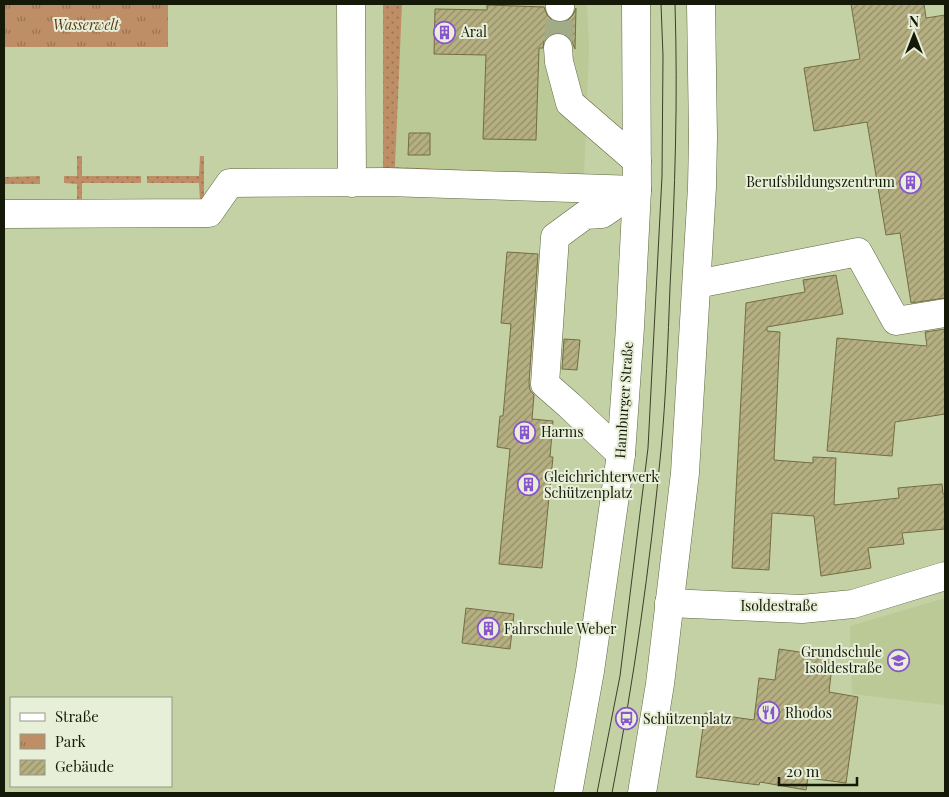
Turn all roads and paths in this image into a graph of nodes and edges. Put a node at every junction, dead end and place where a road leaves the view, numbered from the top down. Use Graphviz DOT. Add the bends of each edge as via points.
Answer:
graph roads {
  1 [pos="351,4"];
  2 [pos="636,4"];
  3 [pos="701,4"];
  4 [pos="558,48"];
  5 [pos="637,161"];
  6 [pos="352,183"];
  7 [pos="637,190"];
  8 [pos="4,214"];
  9 [pos="697,284"];
  10 [pos="945,313"];
  11 [pos="621,454"];
  12 [pos="945,576"];
  13 [pos="670,603"];
  14 [pos="568,793"];
  15 [pos="642,793"];
  1 -- 6 [label="main road"];
  2 -- 5 [label="main road, Hamburger Straße"];
  3 -- 9 [label="main road" via="703,137"];
  4 -- 5 [label="main road" via="570,103"];
  5 -- 7 [label="main road, Hamburger Straße"];
  6 -- 7 [label="main road"];
  6 -- 8 [label="main road" via="230,183 209,214"];
  7 -- 11 [label="main road, Hamburger Straße"];
  7 -- 11 [label="main road" via="602,214 585,215 555,237 545,384"];
  9 -- 10 [label="main road" via="858,252 896,322"];
  9 -- 13 [label="main road" via="685,473"];
  11 -- 14 [label="main road, Hamburger Straße" via="590,671"];
  12 -- 13 [label="main road, Isoldestraße" via="853,604 802,609"];
  13 -- 15 [label="main road"];
}
